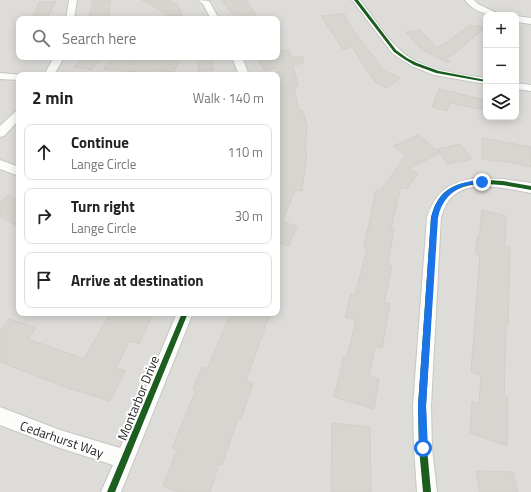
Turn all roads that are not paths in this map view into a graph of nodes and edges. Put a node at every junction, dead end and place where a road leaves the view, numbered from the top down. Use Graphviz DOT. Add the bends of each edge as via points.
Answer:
graph roads {
  1 [pos="73,0"];
  2 [pos="202,0"];
  3 [pos="356,0"];
  4 [pos="469,0"];
  5 [pos="490,12"];
  6 [pos="70,16"];
  7 [pos="213,16"];
  8 [pos="519,19"];
  9 [pos="531,21"];
  10 [pos="57,60"];
  11 [pos="238,60"];
  12 [pos="51,72"];
  13 [pos="243,72"];
  14 [pos="0,76"];
  15 [pos="16,77"];
  16 [pos="483,80"];
  17 [pos="519,86"];
  18 [pos="531,88"];
  19 [pos="16,117"];
  20 [pos="0,133"];
  21 [pos="0,164"];
  22 [pos="16,171"];
  23 [pos="531,188"];
  24 [pos="185,316"];
  25 [pos="0,416"];
  26 [pos="125,459"];
  27 [pos="111,492"];
  28 [pos="427,492"];
  1 -- 6 [label="street"];
  2 -- 7 [label="street"];
  3 -- 16 [label="street" via="395,51 403,57 439,73"];
  4 -- 5 [label="street" via="475,6"];
  8 -- 9 [label="street"];
  10 -- 12 [label="street"];
  11 -- 13 [label="street"];
  14 -- 15 [label="street"];
  17 -- 18 [label="street"];
  19 -- 20 [label="street"];
  21 -- 22 [label="street"];
  23 -- 28 [label="street" via="497,182 467,183 454,189 437,206 434,218 422,406"];
  24 -- 26 [label="street, Montarbor Drive"];
  25 -- 26 [label="street, Cedarhurst Way" via="60,439"];
  26 -- 27 [label="street, Montarbor Drive"];
}
